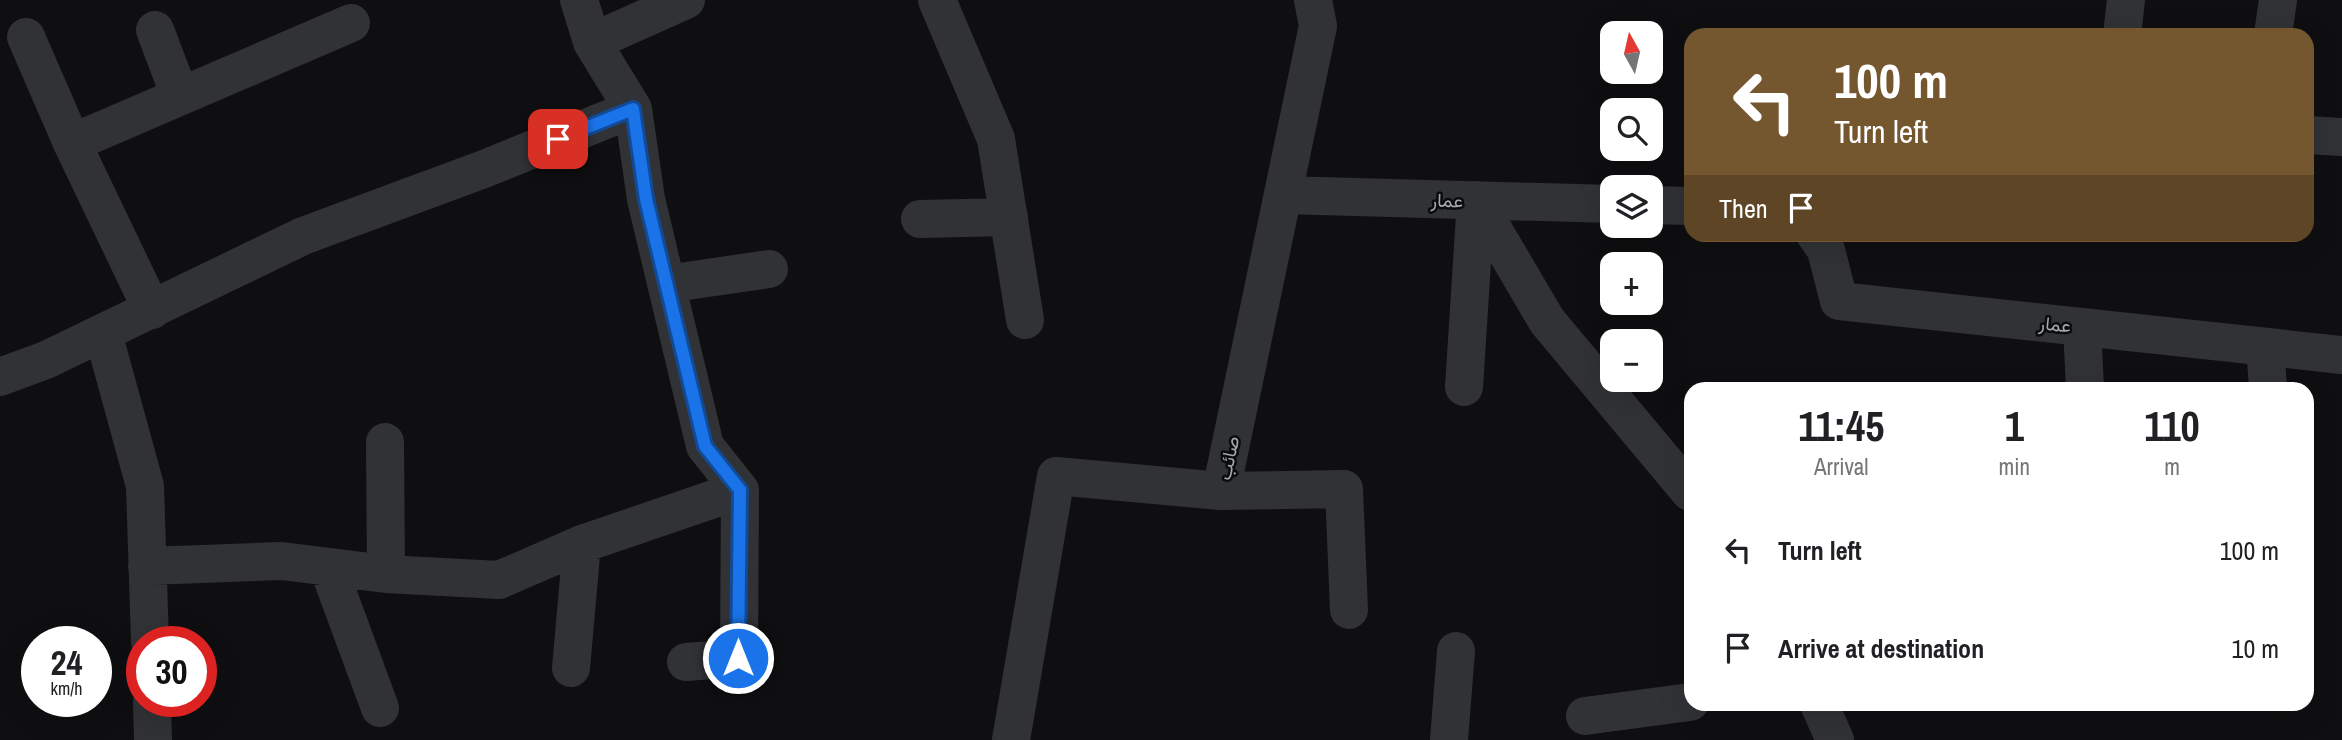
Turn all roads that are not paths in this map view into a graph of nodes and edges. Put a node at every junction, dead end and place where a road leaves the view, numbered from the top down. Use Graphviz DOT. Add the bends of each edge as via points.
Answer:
graph roads {
  1 [pos="579,0"];
  2 [pos="686,0"];
  3 [pos="937,0"];
  4 [pos="1313,0"];
  5 [pos="2126,0"];
  6 [pos="2278,0"];
  7 [pos="351,23"];
  8 [pos="2123,28"];
  9 [pos="2274,28"];
  10 [pos="155,30"];
  11 [pos="26,37"];
  12 [pos="592,42"];
  13 [pos="180,96"];
  14 [pos="633,109"];
  15 [pos="2314,135"];
  16 [pos="2342,137"];
  17 [pos="72,143"];
  18 [pos="1283,195"];
  19 [pos="1476,201"];
  20 [pos="1600,204"];
  21 [pos="1663,205"];
  22 [pos="1684,206"];
  23 [pos="1009,217"];
  24 [pos="920,219"];
  25 [pos="1820,242"];
  26 [pos="769,269"];
  27 [pos="666,284"];
  28 [pos="152,310"];
  29 [pos="1025,320"];
  30 [pos="2082,327"];
  31 [pos="103,333"];
  32 [pos="2265,347"];
  33 [pos="2342,355"];
  34 [pos="0,377"];
  35 [pos="2085,382"];
  36 [pos="2268,382"];
  37 [pos="1464,387"];
  38 [pos="385,442"];
  39 [pos="1684,485"];
  40 [pos="740,490"];
  41 [pos="1221,491"];
  42 [pos="582,544"];
  43 [pos="147,566"];
  44 [pos="328,567"];
  45 [pos="386,574"];
  46 [pos="1349,610"];
  47 [pos="149,626"];
  48 [pos="1456,651"];
  49 [pos="686,662"];
  50 [pos="571,668"];
  51 [pos="1684,703"];
  52 [pos="380,708"];
  53 [pos="1822,711"];
  54 [pos="1585,716"];
  55 [pos="152,717"];
  56 [pos="153,740"];
  57 [pos="1012,740"];
  58 [pos="1449,740"];
  59 [pos="1835,740"];
  1 -- 12 [label="street"];
  2 -- 12 [label="street"];
  3 -- 23 [label="street" via="996,139"];
  4 -- 18 [label="street, صائب" via="1318,26"];
  5 -- 8 [label="street"];
  6 -- 9 [label="street"];
  7 -- 13 [label="street"];
  10 -- 13 [label="street"];
  11 -- 17 [label="street"];
  12 -- 14 [label="street"];
  13 -- 17 [label="street"];
  14 -- 27 [label="street" via="646,199"];
  14 -- 28 [label="street" via="303,236"];
  15 -- 16 [label="street"];
  17 -- 28 [label="street"];
  18 -- 19 [label="street, عمار"];
  18 -- 41 [label="street, صائب"];
  19 -- 20 [label="street, عمار"];
  19 -- 37 [label="street"];
  19 -- 39 [label="street" via="1547,321"];
  21 -- 22 [label="street"];
  23 -- 24 [label="street"];
  23 -- 29 [label="street"];
  25 -- 30 [label="street, عمار" via="1839,301"];
  26 -- 27 [label="street"];
  27 -- 40 [label="street" via="705,446"];
  28 -- 31 [label="street"];
  30 -- 32 [label="street, عمار"];
  30 -- 35 [label="street"];
  31 -- 34 [label="street"];
  31 -- 43 [label="street" via="145,486"];
  32 -- 33 [label="street, عمار"];
  32 -- 36 [label="street"];
  38 -- 45 [label="street"];
  40 -- 42 [label="street"];
  40 -- 49 [label="street" via="738,658"];
  41 -- 46 [label="street" via="1344,489"];
  41 -- 57 [label="street, صائب" via="1056,476"];
  42 -- 45 [label="street" via="499,579"];
  42 -- 50 [label="street"];
  43 -- 44 [label="street" via="282,561"];
  43 -- 47 [label="street"];
  44 -- 45 [label="street"];
  44 -- 52 [label="street"];
  48 -- 58 [label="street"];
  51 -- 54 [label="street"];
  53 -- 59 [label="street"];
  55 -- 56 [label="street"];
}
